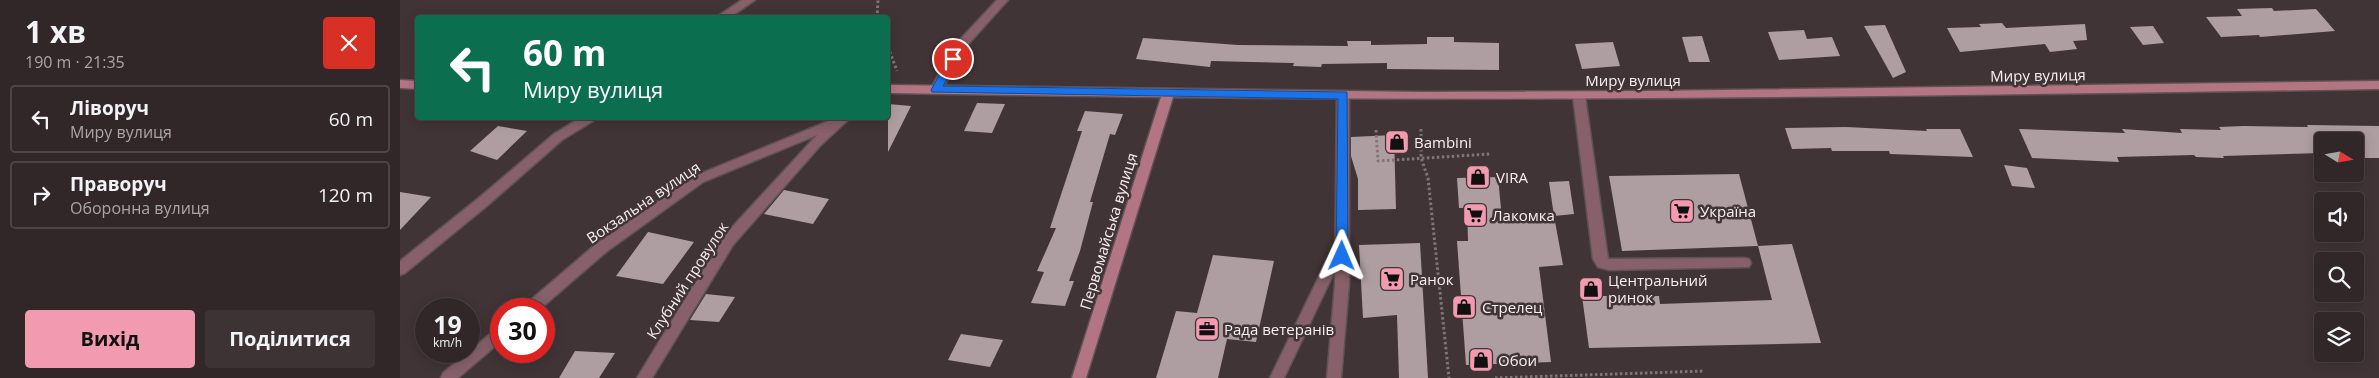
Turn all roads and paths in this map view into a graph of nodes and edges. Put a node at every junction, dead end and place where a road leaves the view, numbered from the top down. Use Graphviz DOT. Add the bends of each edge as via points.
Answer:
graph roads {
  1 [pos="878,0"];
  2 [pos="1003,0"];
  3 [pos="744,1"];
  4 [pos="724,15"];
  5 [pos="877,15"];
  6 [pos="890,52"];
  7 [pos="897,71"];
  8 [pos="400,84"];
  9 [pos="415,85"];
  10 [pos="2379,85"];
  11 [pos="890,89"];
  12 [pos="936,90"];
  13 [pos="1168,93"];
  14 [pos="1343,95"];
  15 [pos="1579,96"];
  16 [pos="586,120"];
  17 [pos="842,120"];
  18 [pos="843,120"];
  19 [pos="1421,129"];
  20 [pos="1376,130"];
  21 [pos="1490,154"];
  22 [pos="1420,158"];
  23 [pos="1342,242"];
  24 [pos="1744,263"];
  25 [pos="400,269"];
  26 [pos="543,298"];
  27 [pos="490,342"];
  28 [pos="1704,371"];
  29 [pos="1581,377"];
  30 [pos="448,378"];
  31 [pos="644,378"];
  32 [pos="1079,378"];
  33 [pos="1277,378"];
  34 [pos="1334,378"];
  35 [pos="1449,378"];
  36 [pos="1495,378"];
  37 [pos="1505,378"];
  1 -- 5 [label="path"];
  2 -- 12 [label="street" via="959,48"];
  3 -- 4 [label="street"];
  6 -- 7 [label="path"];
  8 -- 9 [label="street"];
  10 -- 15 [label="street, Миру вулиця"];
  11 -- 12 [label="street, Миру вулиця"];
  12 -- 13 [label="street, Миру вулиця"];
  13 -- 14 [label="street, Миру вулиця"];
  13 -- 32 [label="street, Первомайська вулиця"];
  14 -- 15 [label="street, Миру вулиця"];
  14 -- 23 [label="street"];
  15 -- 24 [label="street" via="1603,263"];
  16 -- 25 [label="street" via="558,137"];
  17 -- 26 [label="street, Вокзальна вулиця" via="700,180 601,248"];
  18 -- 31 [label="street, Клубний провулок" via="816,143 728,241"];
  19 -- 22 [label="path"];
  20 -- 22 [label="path" via="1378,161"];
  21 -- 22 [label="path"];
  22 -- 35 [label="path" via="1428,178"];
  23 -- 33 [label="street"];
  23 -- 34 [label="street"];
  27 -- 30 [label="street"];
  28 -- 29 [label="path"];
  29 -- 37 [label="path"];
  36 -- 37 [label="path"];
}
